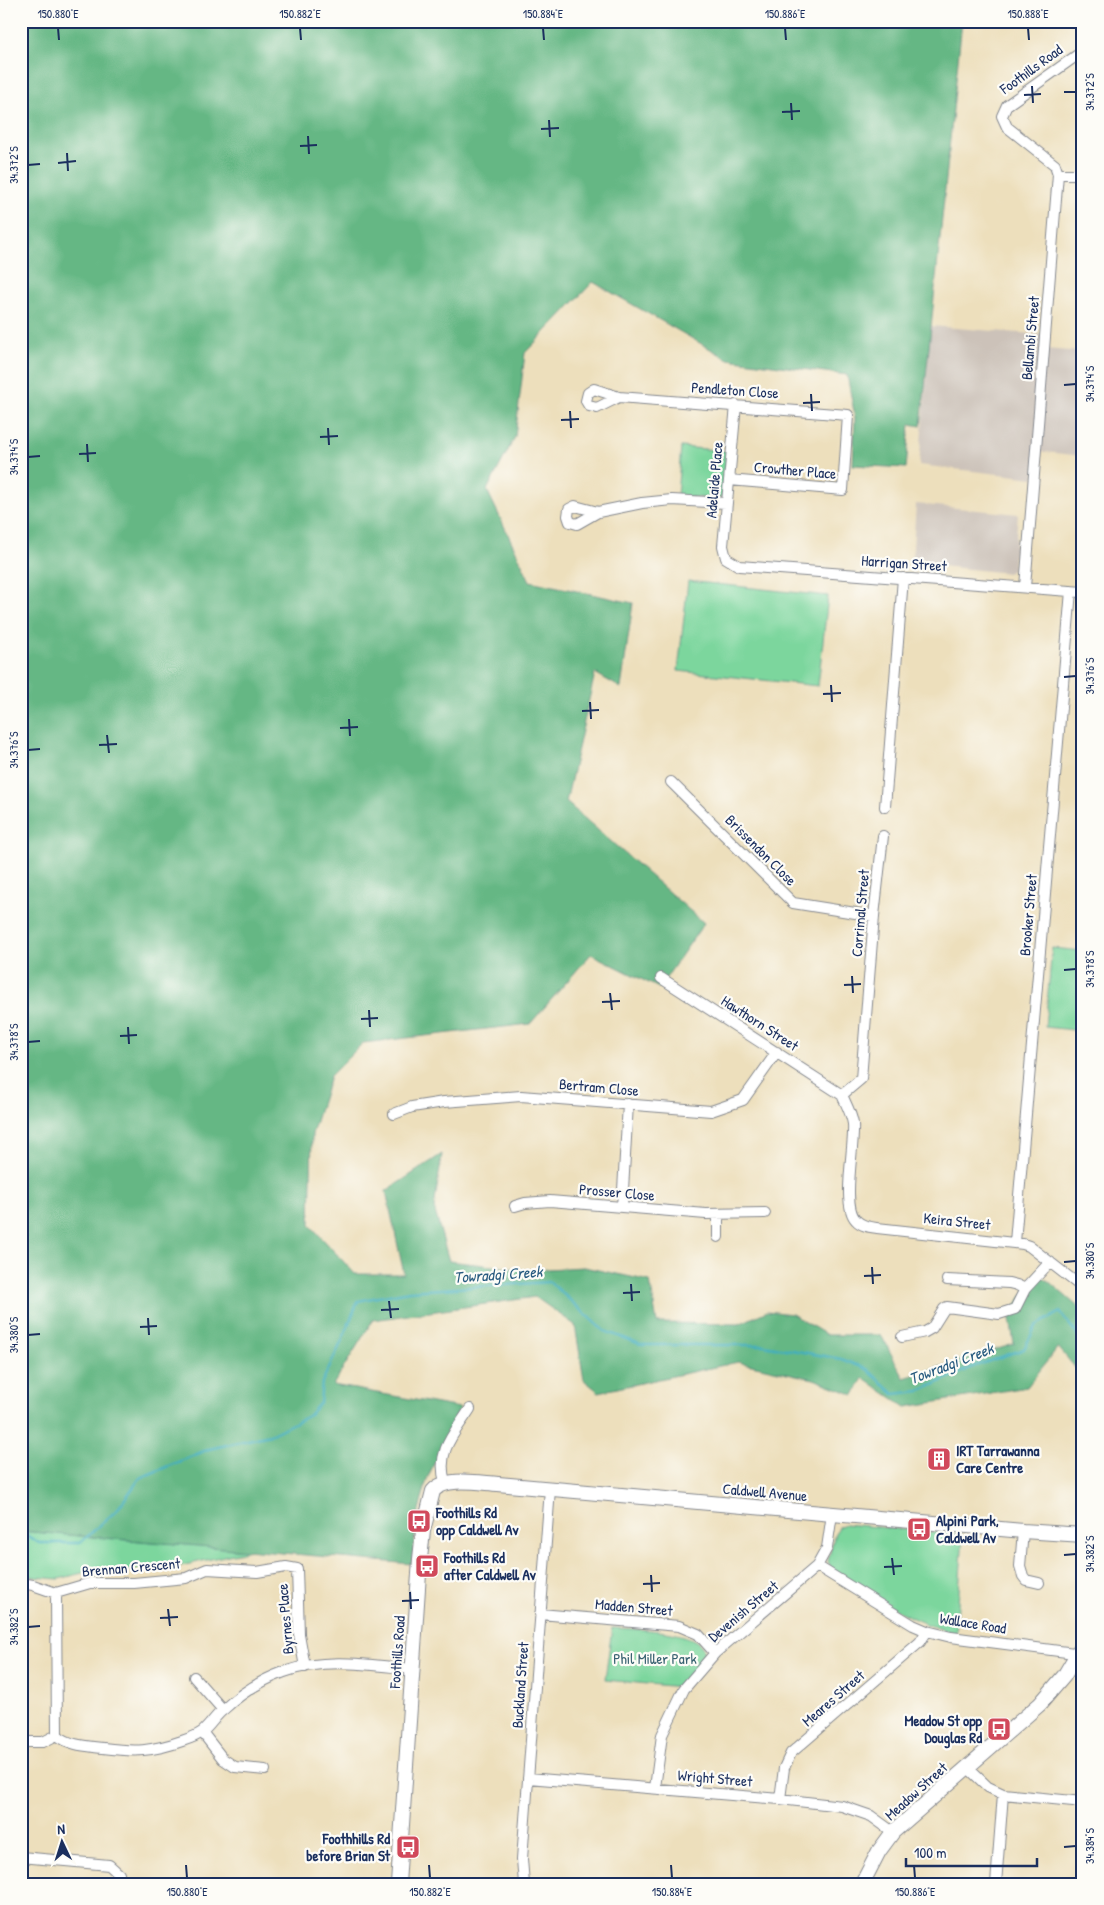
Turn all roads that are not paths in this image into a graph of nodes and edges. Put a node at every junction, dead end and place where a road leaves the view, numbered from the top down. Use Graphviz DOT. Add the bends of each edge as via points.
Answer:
graph roads {
  1 [pos="1083,51"];
  2 [pos="1058,174"];
  3 [pos="1083,174"];
  4 [pos="619,397"];
  5 [pos="736,405"];
  6 [pos="848,415"];
  7 [pos="728,480"];
  8 [pos="726,503"];
  9 [pos="598,512"];
  10 [pos="726,558"];
  11 [pos="903,578"];
  12 [pos="1025,587"];
  13 [pos="1071,591"];
  14 [pos="1083,592"];
  15 [pos="671,782"];
  16 [pos="886,807"];
  17 [pos="883,836"];
  18 [pos="874,916"];
  19 [pos="661,978"];
  20 [pos="776,1052"];
  21 [pos="842,1095"];
  22 [pos="628,1104"];
  23 [pos="394,1114"];
  24 [pos="515,1206"];
  25 [pos="622,1207"];
  26 [pos="765,1213"];
  27 [pos="718,1214"];
  28 [pos="718,1237"];
  29 [pos="1015,1242"];
  30 [pos="1050,1262"];
  31 [pos="947,1280"];
  32 [pos="1083,1288"];
  33 [pos="1025,1289"];
  34 [pos="902,1337"];
  35 [pos="470,1409"];
  36 [pos="445,1482"];
  37 [pos="550,1489"];
  38 [pos="832,1514"];
  39 [pos="1023,1531"];
  40 [pos="1083,1535"];
  41 [pos="817,1566"];
  42 [pos="297,1569"];
  43 [pos="21,1583"];
  44 [pos="1039,1583"];
  45 [pos="56,1592"];
  46 [pos="540,1614"];
  47 [pos="927,1631"];
  48 [pos="1081,1651"];
  49 [pos="715,1653"];
  50 [pos="305,1667"];
  51 [pos="412,1670"];
  52 [pos="194,1677"];
  53 [pos="223,1710"];
  54 [pos="202,1732"];
  55 [pos="57,1735"];
  56 [pos="21,1742"];
  57 [pos="967,1767"];
  58 [pos="265,1770"];
  59 [pos="528,1778"];
  60 [pos="655,1788"];
  61 [pos="1003,1794"];
  62 [pos="780,1799"];
  63 [pos="1083,1802"];
  64 [pos="893,1832"];
  65 [pos="21,1857"];
  66 [pos="121,1884"];
  67 [pos="398,1884"];
  68 [pos="524,1884"];
  69 [pos="862,1884"];
  70 [pos="996,1884"];
  1 -- 2 [label="street, Foothills Road" via="1007,105 1002,116 1006,127 1055,165"];
  2 -- 3 [label="street"];
  2 -- 12 [label="street, Bellambi Street"];
  4 -- 5 [label="street, Pendleton Close"];
  5 -- 6 [label="street, Pendleton Close"];
  5 -- 7 [label="street, Adelaide Place"];
  6 -- 7 [label="street, Crowther Place" via="843,490"];
  7 -- 8 [label="street, Adelaide Place"];
  8 -- 9 [label="street" via="672,500"];
  8 -- 10 [label="street, Adelaide Place" via="723,546"];
  10 -- 11 [label="street, Harrigan Street" via="739,566"];
  11 -- 12 [label="street, Harrigan Street"];
  11 -- 16 [label="street"];
  12 -- 13 [label="street, Harrigan Street"];
  13 -- 14 [label="street, Harrigan Street"];
  13 -- 29 [label="street, Brooker Street"];
  15 -- 18 [label="street, Brissendon Close" via="793,903"];
  17 -- 18 [label="street, Corrimal Street"];
  18 -- 21 [label="street, Corrimal Street" via="861,1079"];
  19 -- 20 [label="street, Hawthorn Street"];
  20 -- 21 [label="street, Hawthorn Street"];
  20 -- 22 [label="street, Bertram Close" via="743,1100 711,1111"];
  21 -- 29 [label="street, Keira Street" via="853,1123 849,1202 856,1221 877,1228"];
  22 -- 23 [label="street, Bertram Close" via="521,1096 444,1102 412,1107"];
  22 -- 25 [label="street"];
  24 -- 25 [label="street, Prosser Close" via="550,1201"];
  25 -- 27 [label="street, Prosser Close"];
  26 -- 27 [label="street, Prosser Close"];
  27 -- 28 [label="street"];
  29 -- 30 [label="street, Keira Street" via="1030,1246"];
  30 -- 32 [label="street, Keira Street"];
  30 -- 33 [label="street"];
  31 -- 33 [label="street" via="1009,1283"];
  33 -- 34 [label="street" via="1015,1309 999,1314 947,1308 932,1328"];
  35 -- 36 [label="street" via="442,1458"];
  36 -- 37 [label="main road, Caldwell Avenue"];
  36 -- 51 [label="main road, Foothills Road" via="433,1491 423,1531"];
  37 -- 38 [label="main road, Caldwell Avenue"];
  37 -- 46 [label="street, Buckland Street"];
  38 -- 39 [label="main road, Caldwell Avenue"];
  38 -- 41 [label="street, Devenish Street" via="827,1548"];
  39 -- 40 [label="main road, Caldwell Avenue"];
  39 -- 44 [label="street" via="1021,1571 1026,1580"];
  41 -- 47 [label="street, Wallace Road"];
  41 -- 49 [label="street, Devenish Street"];
  42 -- 45 [label="street, Brennan Crescent" via="286,1567 257,1572 207,1569 186,1578 90,1583"];
  42 -- 50 [label="street, Byrnes Place" via="299,1634"];
  43 -- 45 [label="street"];
  45 -- 55 [label="street"];
  46 -- 49 [label="street, Madden Street" via="679,1626 698,1634"];
  46 -- 59 [label="street, Buckland Street"];
  47 -- 48 [label="street, Wallace Road" via="951,1637"];
  47 -- 62 [label="street, Meares Street" via="920,1642 791,1753 784,1768"];
  48 -- 57 [label="main road, Meadow Street" via="1040,1704"];
  49 -- 60 [label="street, Devenish Street" via="684,1690 662,1735"];
  50 -- 51 [label="street" via="358,1664"];
  50 -- 53 [label="street" via="263,1682"];
  51 -- 67 [label="main road, Foothills Road"];
  52 -- 53 [label="street"];
  53 -- 54 [label="street"];
  54 -- 55 [label="street" via="164,1748 144,1751 75,1745"];
  54 -- 58 [label="street" via="223,1759 235,1767"];
  55 -- 56 [label="street" via="44,1742"];
  57 -- 61 [label="street" via="988,1787"];
  57 -- 64 [label="main road, Meadow Street"];
  59 -- 60 [label="street, Wright Street"];
  59 -- 68 [label="street, Buckland Street" via="522,1859"];
  60 -- 62 [label="street, Wright Street"];
  61 -- 63 [label="street"];
  61 -- 70 [label="street"];
  62 -- 64 [label="street, Wright Street" via="842,1806 871,1816"];
  64 -- 69 [label="main road, Meadow Street" via="878,1851"];
  65 -- 66 [label="street" via="109,1864 119,1874"];
}
